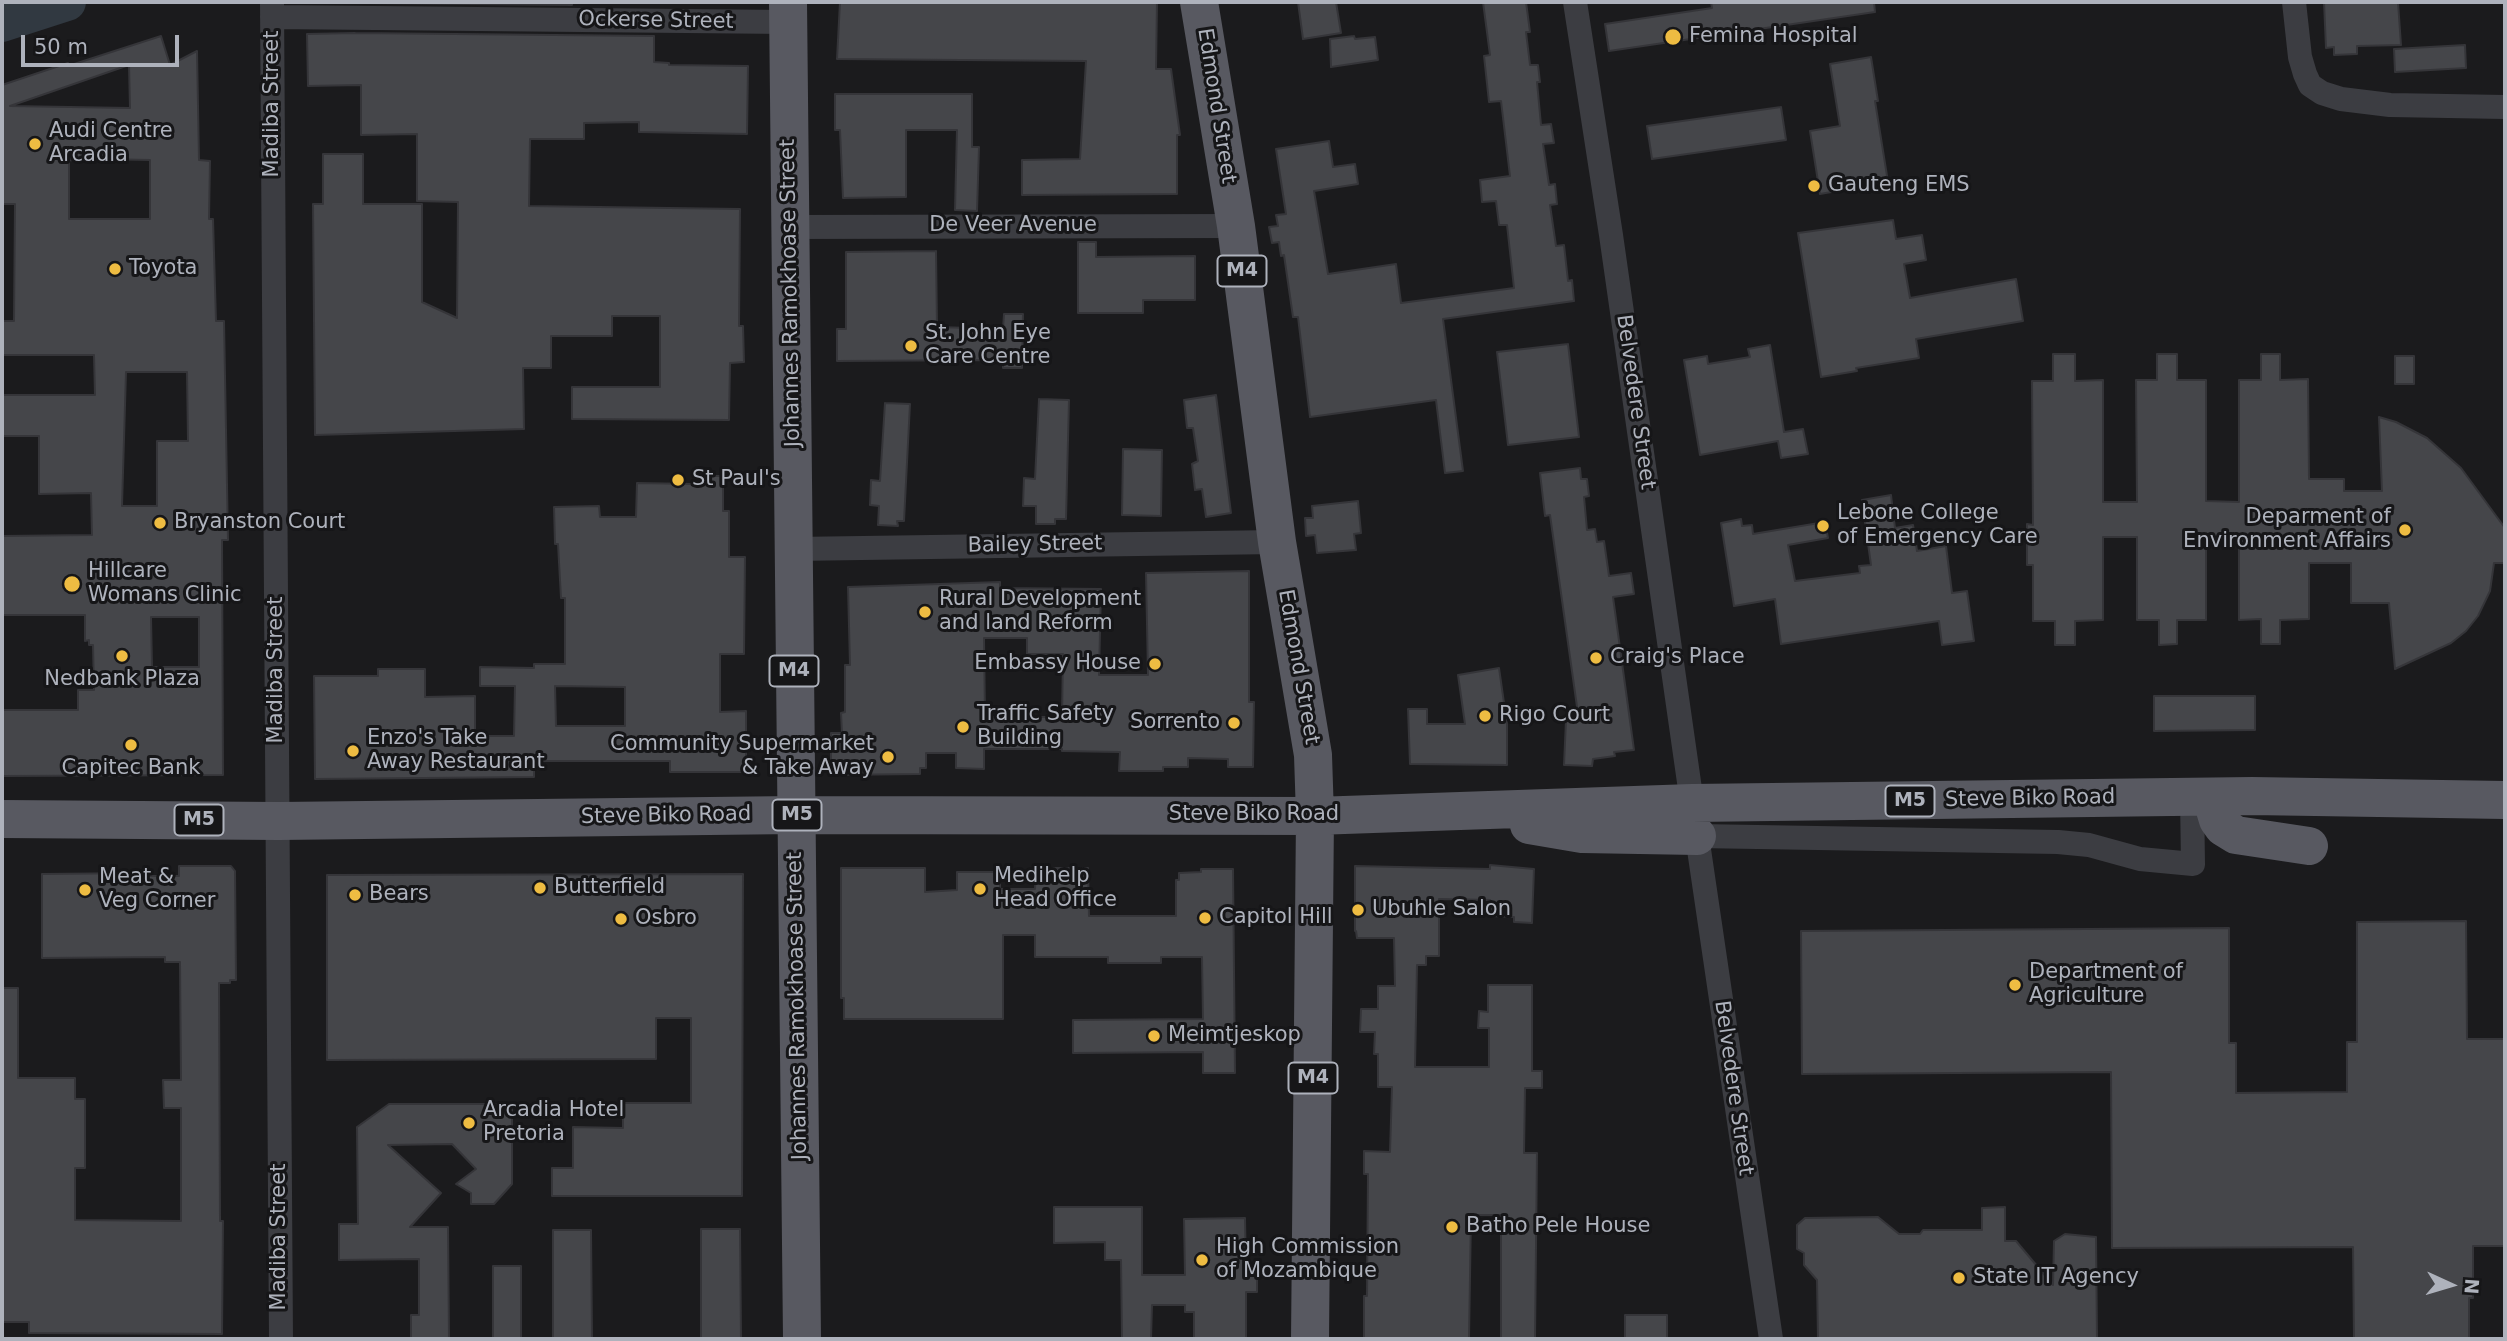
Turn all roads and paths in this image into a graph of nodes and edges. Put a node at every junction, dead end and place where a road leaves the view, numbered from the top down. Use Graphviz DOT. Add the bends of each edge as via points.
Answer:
graph roads {
  1 [pos="1199,2"];
  2 [pos="1575,2"];
  3 [pos="2294,2"];
  4 [pos="272,10"];
  5 [pos="788,12"];
  6 [pos="2505,107"];
  7 [pos="1236,226"];
  8 [pos="791,227"];
  9 [pos="1277,542"];
  10 [pos="793,549"];
  11 [pos="2202,797"];
  12 [pos="2505,800"];
  13 [pos="795,815"];
  14 [pos="1315,816"];
  15 [pos="2,819"];
  16 [pos="1694,820"];
  17 [pos="279,821"];
  18 [pos="2309,846"];
  19 [pos="281,1339"];
  20 [pos="802,1339"];
  21 [pos="1310,1339"];
  22 [pos="1770,1339"];
  1 -- 7 [label="main road, Edmond Street / M4"];
  2 -- 16 [label="street, Belvedere Street"];
  3 -- 6 [label="street" via="2305,74 2310,85 2322,93 2390,105"];
  4 -- 5 [label="street, Ockerse Street"];
  4 -- 17 [label="street, Madiba Street"];
  5 -- 8 [label="main road, Johannes Ramokhoase Street / M4"];
  7 -- 8 [label="street, De Veer Avenue"];
  7 -- 9 [label="main road, Edmond Street / M4"];
  8 -- 10 [label="main road, Johannes Ramokhoase Street / M4"];
  9 -- 10 [label="street, Bailey Street"];
  9 -- 14 [label="main road, Edmond Street / M4" via="1313,755"];
  10 -- 13 [label="main road, Johannes Ramokhoase Street / M4"];
  11 -- 12 [label="main road, Steve Biko Road / M5"];
  11 -- 16 [label="main road, Steve Biko Road / M5"];
  11 -- 16 [label="street" via="2193,864 2140,859 2058,842"];
  11 -- 18 [label="main road" via="2223,827 2236,835"];
  13 -- 14 [label="main road, Steve Biko Road / M5"];
  13 -- 17 [label="main road, Steve Biko Road / M5"];
  13 -- 20 [label="main road, Johannes Ramokhoase Street / M4"];
  14 -- 16 [label="main road, Steve Biko Road / M5" via="1469,811"];
  14 -- 21 [label="main road, Edmond Street / M4"];
  15 -- 17 [label="main road, Steve Biko Road / M5"];
  16 -- 22 [label="street, Belvedere Street"];
  17 -- 19 [label="street, Madiba Street"];
}
